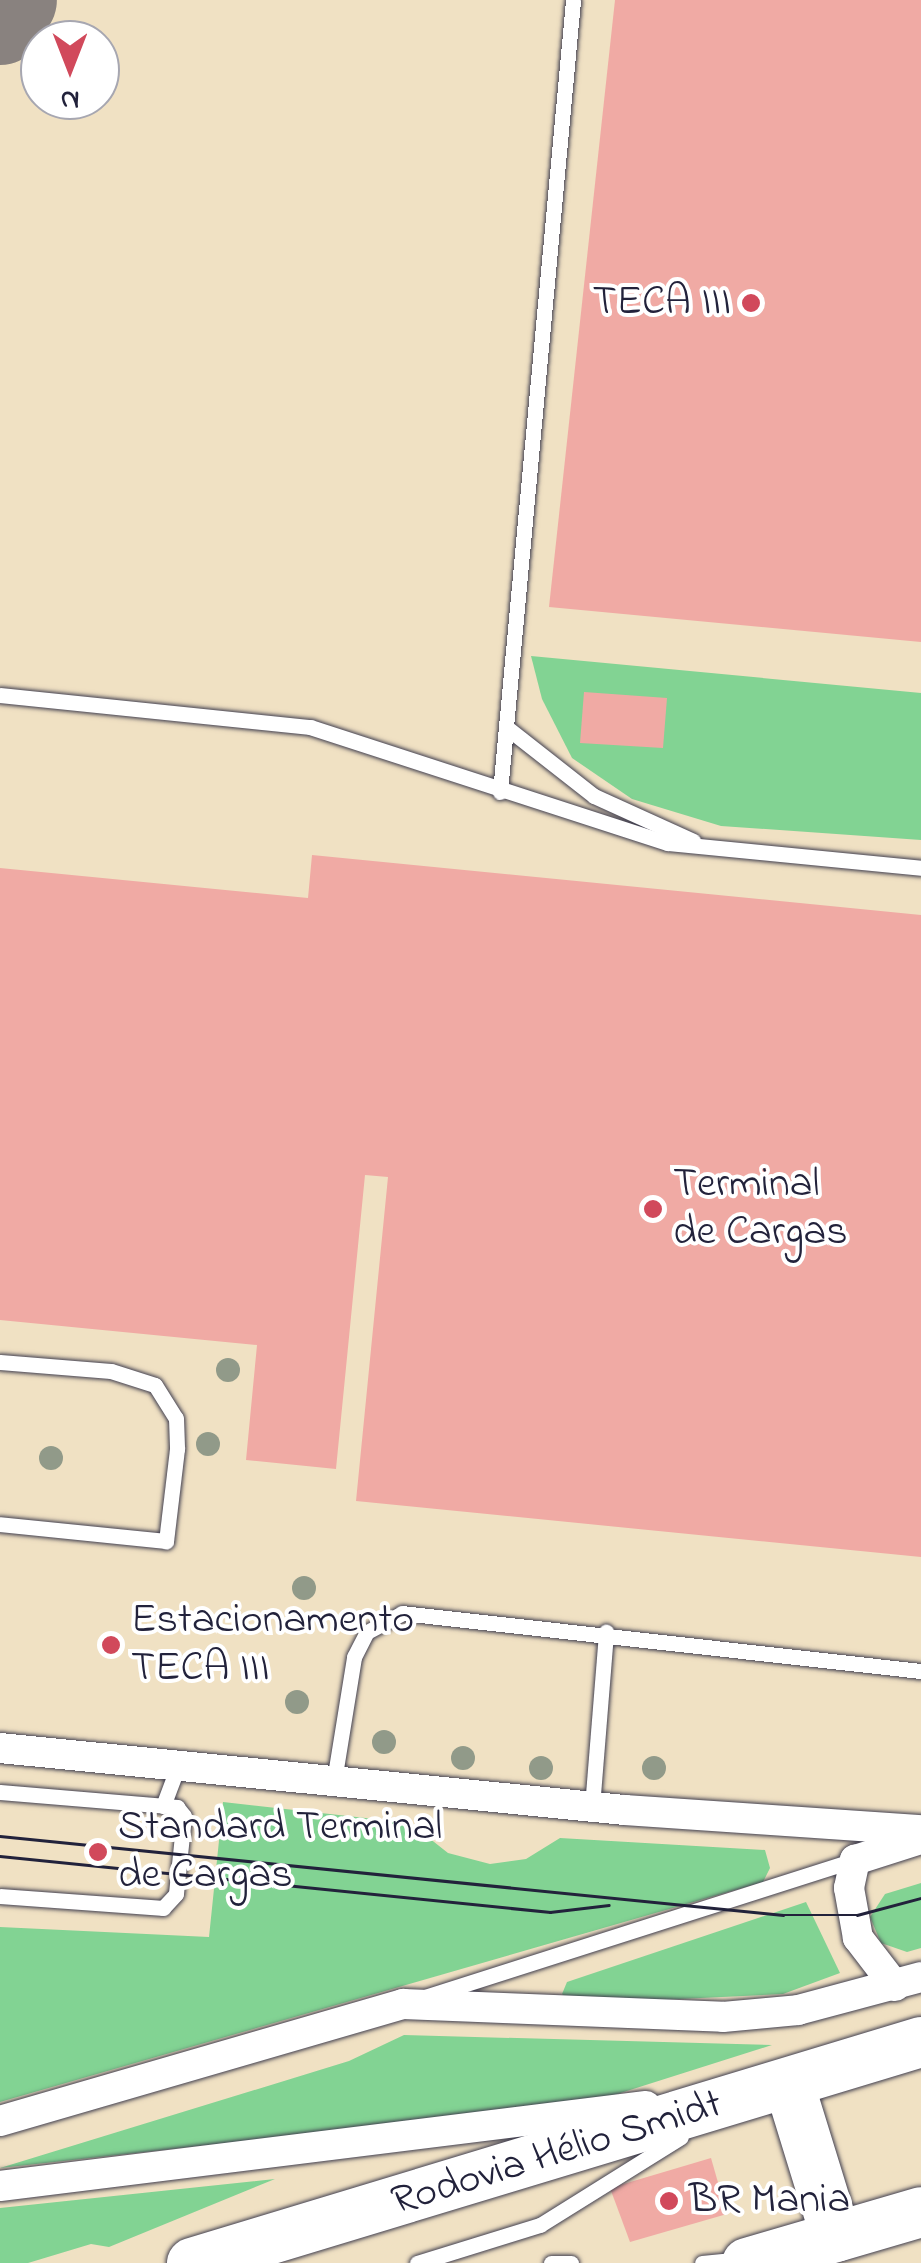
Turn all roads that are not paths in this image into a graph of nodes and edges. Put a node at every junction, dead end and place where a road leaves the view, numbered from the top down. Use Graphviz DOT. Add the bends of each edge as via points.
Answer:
graph roads {
  1 [pos="573,0"];
  2 [pos="0,695"];
  3 [pos="506,727"];
  4 [pos="500,792"];
  5 [pos="724,853"];
  6 [pos="921,868"];
  7 [pos="0,1362"];
  8 [pos="0,1524"];
  9 [pos="606,1632"];
  10 [pos="921,1671"];
  11 [pos="0,1748"];
  12 [pos="178,1766"];
  13 [pos="334,1781"];
  14 [pos="0,1792"];
  15 [pos="163,1806"];
  16 [pos="592,1807"];
  17 [pos="921,1830"];
  18 [pos="921,1839"];
  19 [pos="855,1860"];
  20 [pos="0,1896"];
  21 [pos="908,1981"];
  22 [pos="403,2004"];
  23 [pos="921,2042"];
  24 [pos="776,2088"];
  25 [pos="0,2120"];
  26 [pos="0,2186"];
  27 [pos="921,2212"];
  28 [pos="836,2237"];
  29 [pos="757,2260"];
  30 [pos="192,2263"];
  31 [pos="417,2263"];
  32 [pos="551,2263"];
  33 [pos="571,2263"];
  34 [pos="702,2263"];
  1 -- 3 [label="lane"];
  2 -- 4 [label="lane" via="310,726 398,751"];
  3 -- 4 [label="lane"];
  3 -- 5 [label="lane" via="608,804"];
  4 -- 5 [label="lane" via="634,835"];
  5 -- 6 [label="lane"];
  7 -- 8 [label="lane" via="111,1371 156,1385 176,1418 177,1449 166,1540"];
  9 -- 10 [label="lane"];
  9 -- 13 [label="lane" via="424,1612 385,1618 354,1657"];
  9 -- 16 [label="lane"];
  11 -- 12 [label="street"];
  12 -- 13 [label="street"];
  12 -- 15 [label="lane"];
  13 -- 16 [label="street"];
  14 -- 15 [label="lane"];
  15 -- 20 [label="lane" via="184,1816 176,1894 163,1908"];
  16 -- 17 [label="street"];
  18 -- 19 [label="street"];
  19 -- 21 [label="street" via="848,1911 874,1964"];
  19 -- 22 [label="lane"];
  21 -- 22 [label="street" via="798,2010 722,2017"];
  22 -- 25 [label="street"];
  23 -- 24 [label="main road, Rodovia Hélio Smidt"];
  24 -- 26 [label="street"];
  24 -- 28 [label="main road"];
  24 -- 30 [label="main road, Rodovia Hélio Smidt"];
  24 -- 31 [label="lane" via="610,2176 540,2225"];
  27 -- 28 [label="main road"];
  28 -- 29 [label="main road"];
  29 -- 34 [label="lane"];
  32 -- 33 [label="lane"];
}
